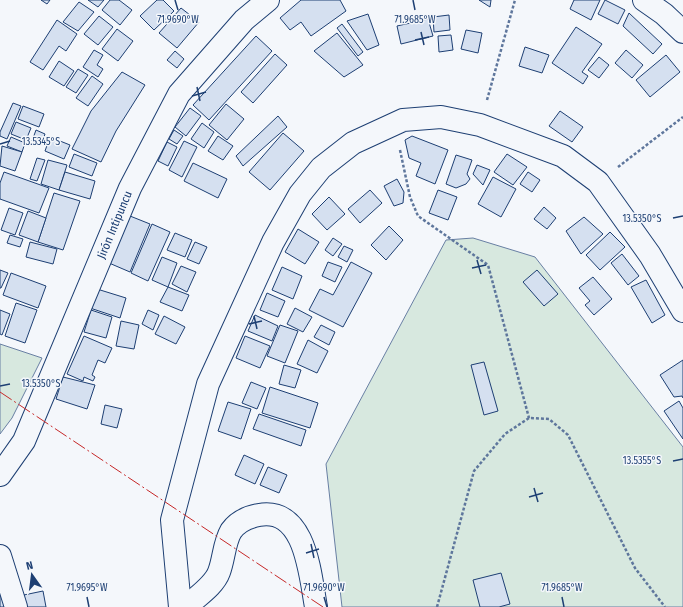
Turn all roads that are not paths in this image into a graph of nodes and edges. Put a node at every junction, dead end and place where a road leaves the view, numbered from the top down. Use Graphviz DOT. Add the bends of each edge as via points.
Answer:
graph roads {
  1 [pos="268,0"];
  2 [pos="644,0"];
  3 [pos="683,32"];
  4 [pos="683,311"];
  5 [pos="0,475"];
  6 [pos="0,556"];
  7 [pos="16,607"];
  8 [pos="180,607"];
  9 [pos="186,607"];
  10 [pos="316,607"];
  1 -- 5 [label="street, Jirón Intipuncu" via="244,20 179,94 130,188 24,440"];
  2 -- 3 [label="street"];
  4 -- 8 [label="street" via="650,255 598,182 562,156 480,124 441,117 403,120 353,143 321,168 300,194 269,249 208,384 172,520"];
  6 -- 7 [label="street"];
  9 -- 10 [label="street" via="219,573 231,531 246,518 266,514 282,517 295,530 308,564"];
}
